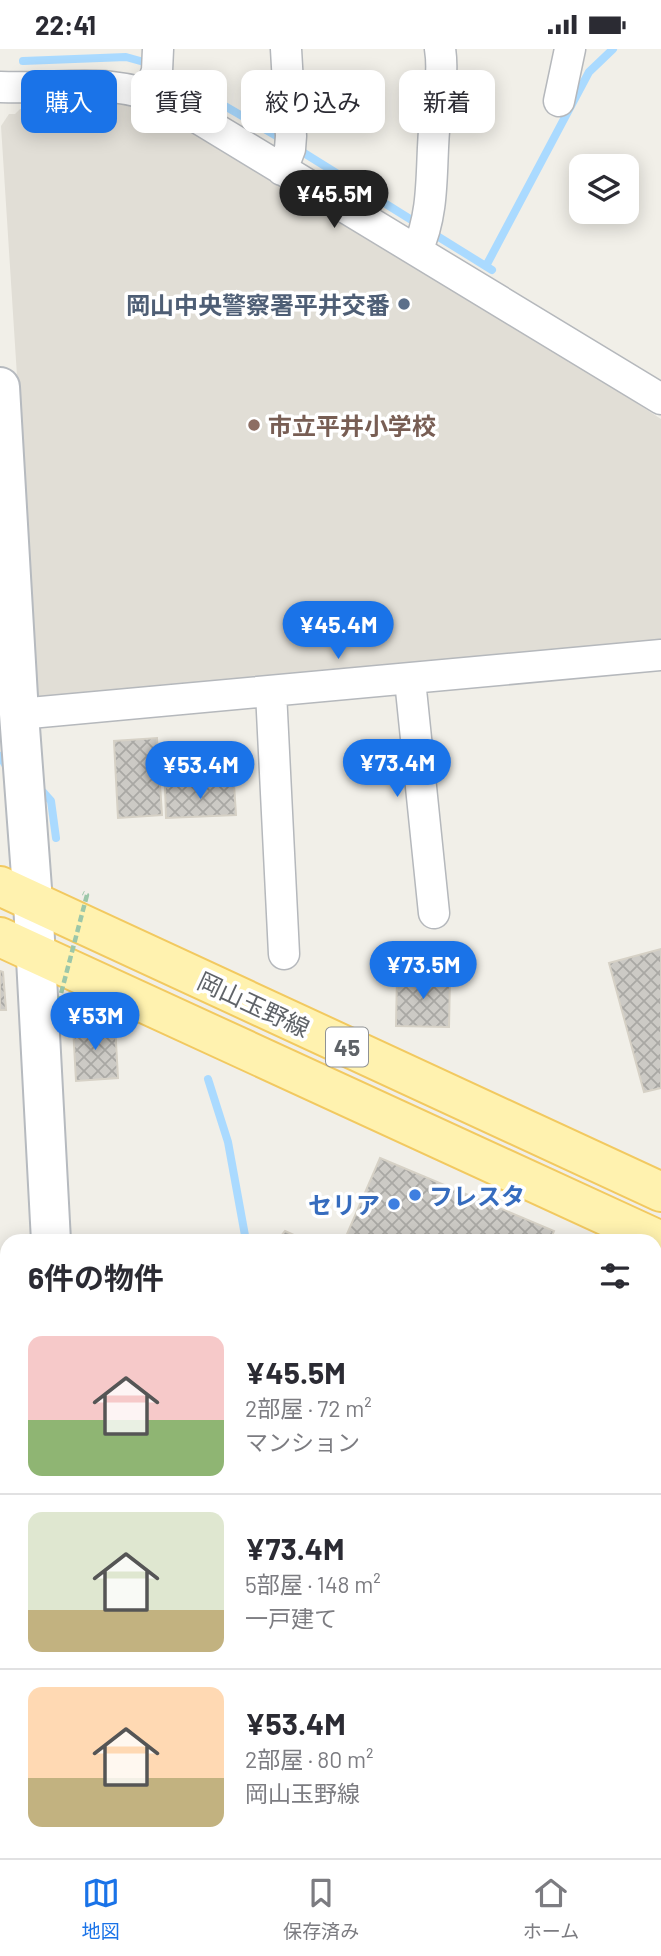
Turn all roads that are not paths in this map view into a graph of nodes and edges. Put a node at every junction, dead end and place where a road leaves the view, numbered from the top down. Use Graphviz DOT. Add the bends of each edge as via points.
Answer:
graph roads {
  1 [pos="286,49"];
  2 [pos="440,49"];
  3 [pos="570,49"];
  4 [pos="156,68"];
  5 [pos="0,86"];
  6 [pos="559,101"];
  7 [pos="288,152"];
  8 [pos="423,235"];
  9 [pos="0,387"];
  10 [pos="661,398"];
  11 [pos="4,518"];
  12 [pos="660,663"];
  13 [pos="410,680"];
  14 [pos="271,692"];
  15 [pos="19,714"];
  16 [pos="13,790"];
  17 [pos="17,894"];
  18 [pos="434,913"];
  19 [pos="0,937"];
  20 [pos="35,954"];
  21 [pos="284,954"];
  22 [pos="661,1192"];
  23 [pos="51,1234"];
  24 [pos="646,1234"];
  1 -- 7 [label="street"];
  2 -- 8 [label="street" via="443,71"];
  3 -- 6 [label="street"];
  4 -- 5 [label="street" via="98,85"];
  4 -- 7 [label="street" via="173,103"];
  7 -- 8 [label="street"];
  8 -- 10 [label="street"];
  9 -- 11 [label="street"];
  11 -- 15 [label="street"];
  12 -- 13 [label="street"];
  13 -- 14 [label="street"];
  13 -- 18 [label="street"];
  14 -- 15 [label="street"];
  14 -- 21 [label="street"];
  15 -- 16 [label="street"];
  16 -- 17 [label="street"];
  17 -- 20 [label="street"];
  17 -- 22 [label="main road, 岡山玉野線 / 45"];
  19 -- 20 [label="main road, 岡山玉野線 / 45"];
  20 -- 23 [label="street"];
  20 -- 24 [label="main road, 岡山玉野線 / 45"];
}
